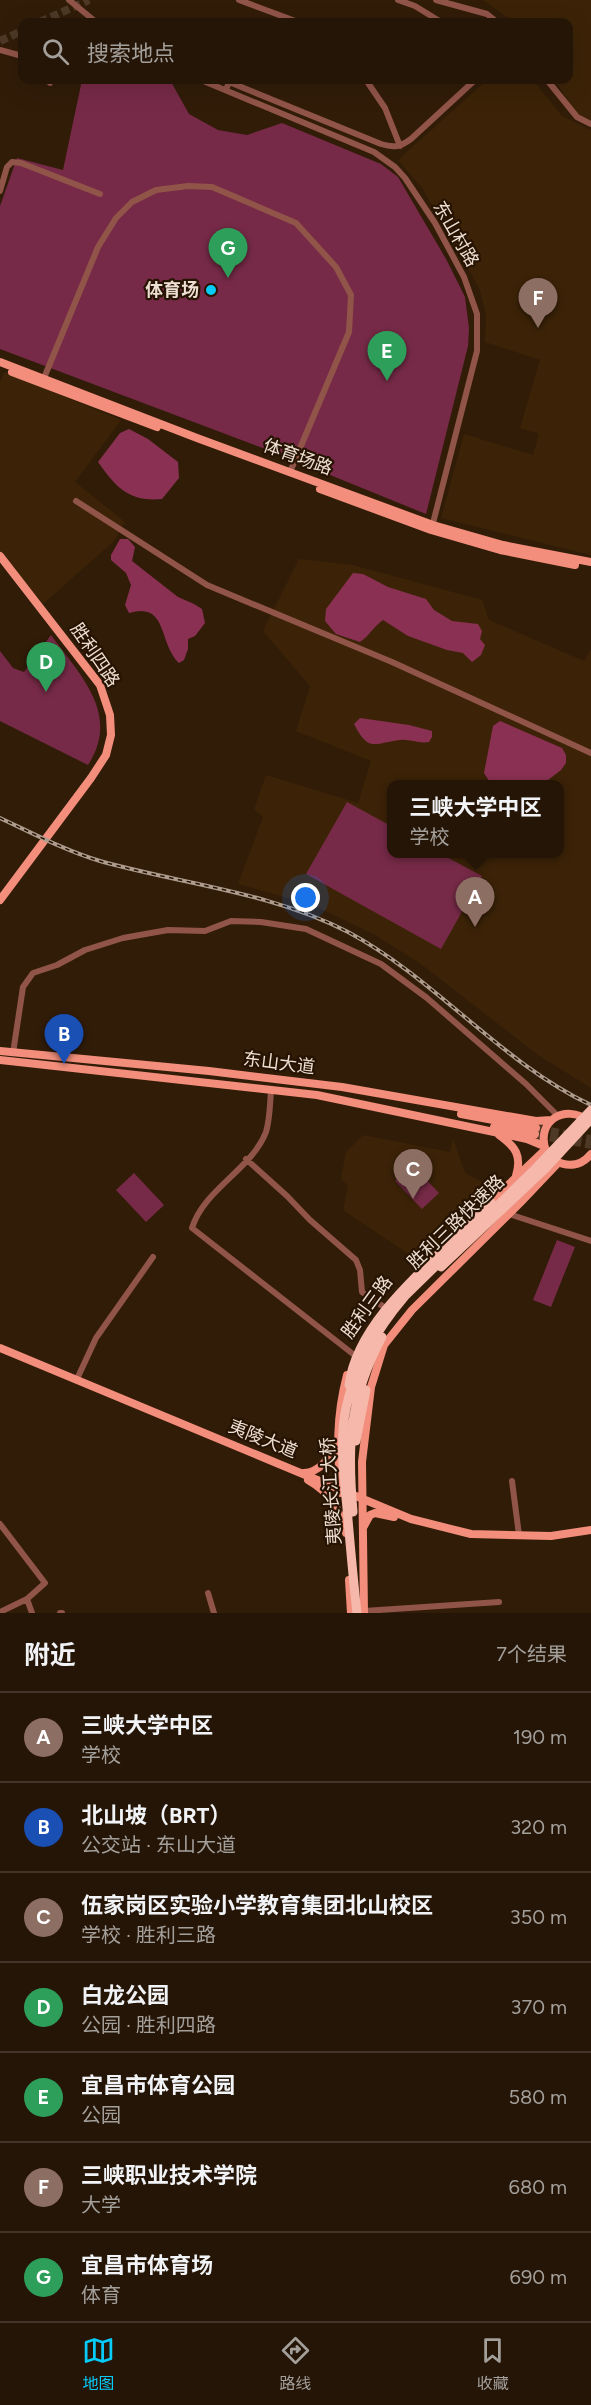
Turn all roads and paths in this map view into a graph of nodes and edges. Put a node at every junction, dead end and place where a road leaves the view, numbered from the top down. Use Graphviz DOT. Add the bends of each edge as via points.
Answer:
graph roads {
  1 [pos="69,0"];
  2 [pos="239,0"];
  3 [pos="398,0"];
  4 [pos="436,0"];
  5 [pos="91,18"];
  6 [pos="287,18"];
  7 [pos="434,18"];
  8 [pos="492,18"];
  9 [pos="0,50"];
  10 [pos="18,55"];
  11 [pos="211,84"];
  12 [pos="228,84"];
  13 [pos="234,84"];
  14 [pos="369,84"];
  15 [pos="471,84"];
  16 [pos="550,84"];
  17 [pos="226,90"];
  18 [pos="591,124"];
  19 [pos="400,146"];
  20 [pos="0,191"];
  21 [pos="100,194"];
  22 [pos="0,362"];
  23 [pos="0,368"];
  24 [pos="44,378"];
  25 [pos="290,472"];
  26 [pos="76,501"];
  27 [pos="432,527"];
  28 [pos="0,556"];
  29 [pos="591,562"];
  30 [pos="0,563"];
  31 [pos="591,568"];
  32 [pos="591,753"];
  33 [pos="0,892"];
  34 [pos="0,900"];
  35 [pos="0,1051"];
  36 [pos="13,1053"];
  37 [pos="0,1060"];
  38 [pos="319,1085"];
  39 [pos="271,1090"];
  40 [pos="317,1095"];
  41 [pos="591,1104"];
  42 [pos="591,1110"];
  43 [pos="581,1116"];
  44 [pos="555,1118"];
  45 [pos="591,1122"];
  46 [pos="493,1132"];
  47 [pos="545,1148"];
  48 [pos="590,1157"];
  49 [pos="246,1159"];
  50 [pos="558,1163"];
  51 [pos="515,1178"];
  52 [pos="490,1202"];
  53 [pos="509,1214"];
  54 [pos="591,1241"];
  55 [pos="153,1257"];
  56 [pos="384,1307"];
  57 [pos="384,1344"];
  58 [pos="0,1350"];
  59 [pos="354,1354"];
  60 [pos="362,1370"];
  61 [pos="77,1379"];
  62 [pos="346,1409"];
  63 [pos="337,1446"];
  64 [pos="362,1462"];
  65 [pos="305,1476"];
  66 [pos="512,1481"];
  67 [pos="341,1491"];
  68 [pos="359,1503"];
  69 [pos="392,1514"];
  70 [pos="0,1524"];
  71 [pos="591,1530"];
  72 [pos="346,1533"];
  73 [pos="519,1535"];
  74 [pos="362,1536"];
  75 [pos="591,1536"];
  76 [pos="208,1593"];
  77 [pos="27,1599"];
  78 [pos="499,1602"];
  79 [pos="0,1612"];
  80 [pos="362,1612"];
  81 [pos="32,1613"];
  82 [pos="214,1613"];
  83 [pos="351,1613"];
  1 -- 5 [label="street"];
  2 -- 6 [label="street"];
  3 -- 7 [label="street"];
  4 -- 8 [label="street"];
  9 -- 10 [label="street"];
  11 -- 17 [label="street, 东山村路"];
  12 -- 17 [label="street"];
  13 -- 19 [label="street" via="381,144"];
  14 -- 19 [label="street" via="386,108"];
  15 -- 19 [label="street"];
  16 -- 18 [label="street" via="576,117"];
  17 -- 27 [label="street, 东山村路" via="374,152 395,167 435,223 464,277 477,314 477,351"];
  20 -- 21 [label="street" via="12,162"];
  22 -- 24 [label="main road, 体育场路"];
  23 -- 27 [label="main road, 体育场路"];
  24 -- 25 [label="main road, 体育场路"];
  24 -- 25 [label="street" via="98,247 116,218 132,202 156,190 212,187 296,223 336,267 351,295 349,332"];
  25 -- 27 [label="main road, 体育场路"];
  26 -- 32 [label="street" via="207,585 392,662"];
  27 -- 29 [label="main road, 体育场路"];
  27 -- 31 [label="main road, 体育场路" via="500,550"];
  28 -- 34 [label="main road, 胜利四路" via="100,685 110,715 111,735 106,755 91,778"];
  30 -- 33 [label="main road, 胜利四路" via="93,684 106,721 106,740 94,766"];
  35 -- 36 [label="main road, 东山大道"];
  36 -- 38 [label="main road, 东山大道"];
  36 -- 44 [label="street" via="23,987 33,973 123,938 168,930 205,931 231,921 261,922 306,929 381,964 427,998 526,1084"];
  37 -- 39 [label="main road, 东山大道"];
  38 -- 40 [label="main road" via="536,1131"];
  38 -- 44 [label="main road, 东山大道" via="536,1121"];
  39 -- 40 [label="main road, 东山大道"];
  39 -- 49 [label="street" via="265,1133"];
  40 -- 46 [label="main road, 东山大道"];
  41 -- 43 [label="main road"];
  42 -- 60 [label="highway, 胜利三路快速路, bridge" via="405,1296 380,1329"];
  43 -- 44 [label="main road, 东山大道" via="566,1113"];
  43 -- 45 [label="main road"];
  44 -- 47 [label="main road" via="544,1132"];
  45 -- 60 [label="highway, 胜利三路快速路, bridge" via="408,1301"];
  46 -- 47 [label="main road, 东山大道" via="527,1139"];
  46 -- 51 [label="main road" via="518,1154 520,1164"];
  47 -- 50 [label="main road"];
  47 -- 51 [label="main road, 胜利三路"];
  48 -- 50 [label="main road" via="573,1165"];
  49 -- 56 [label="street" via="356,1260 362,1292"];
  49 -- 59 [label="street" via="201,1210 192,1228"];
  50 -- 53 [label="main road, 胜利三路"];
  51 -- 52 [label="main road, 胜利三路"];
  52 -- 56 [label="main road, 胜利三路" via="409,1277"];
  52 -- 62 [label="highway, bridge" via="379,1320 358,1355"];
  53 -- 54 [label="street"];
  53 -- 57 [label="main road, 胜利三路" via="412,1310"];
  55 -- 61 [label="street" via="96,1338"];
  56 -- 59 [label="main road, 胜利三路"];
  57 -- 64 [label="main road, 胜利三路" via="370,1387"];
  57 -- 68 [label="highway, bridge" via="371,1372 357,1433"];
  58 -- 61 [label="main road, 夷陵大道"];
  58 -- 65 [label="main road, 夷陵大道"];
  59 -- 63 [label="main road, 胜利三路" via="342,1394"];
  60 -- 62 [label="highway, 夷陵长江大桥, bridge"];
  60 -- 68 [label="highway, 夷陵长江大桥, bridge" via="352,1415 350,1464"];
  61 -- 65 [label="main road, 夷陵大道"];
  62 -- 80 [label="highway, 夷陵长江大桥, bridge" via="343,1456"];
  63 -- 65 [label="main road" via="320,1467"];
  63 -- 67 [label="main road, 胜利三路"];
  64 -- 68 [label="main road, 胜利三路"];
  64 -- 69 [label="main road" via="369,1494"];
  65 -- 67 [label="main road, 夷陵大道"];
  65 -- 72 [label="main road" via="334,1502"];
  66 -- 73 [label="street"];
  67 -- 68 [label="main road, 夷陵大道"];
  67 -- 72 [label="main road, 胜利三路"];
  68 -- 69 [label="main road, 夷陵大道"];
  68 -- 74 [label="main road, 胜利三路"];
  68 -- 80 [label="highway, 夷陵长江大桥"];
  69 -- 73 [label="main road, 夷陵大道" via="471,1534"];
  69 -- 74 [label="main road" via="370,1515"];
  69 -- 75 [label="main road, 夷陵大道" via="410,1523 470,1538 551,1540"];
  70 -- 77 [label="street" via="45,1583"];
  71 -- 73 [label="main road, 夷陵大道" via="551,1536"];
  72 -- 83 [label="main road, 胜利三路"];
  74 -- 80 [label="main road, 胜利三路"];
  76 -- 82 [label="street"];
  77 -- 79 [label="street"];
  77 -- 81 [label="street"];
  78 -- 80 [label="street"];
}
